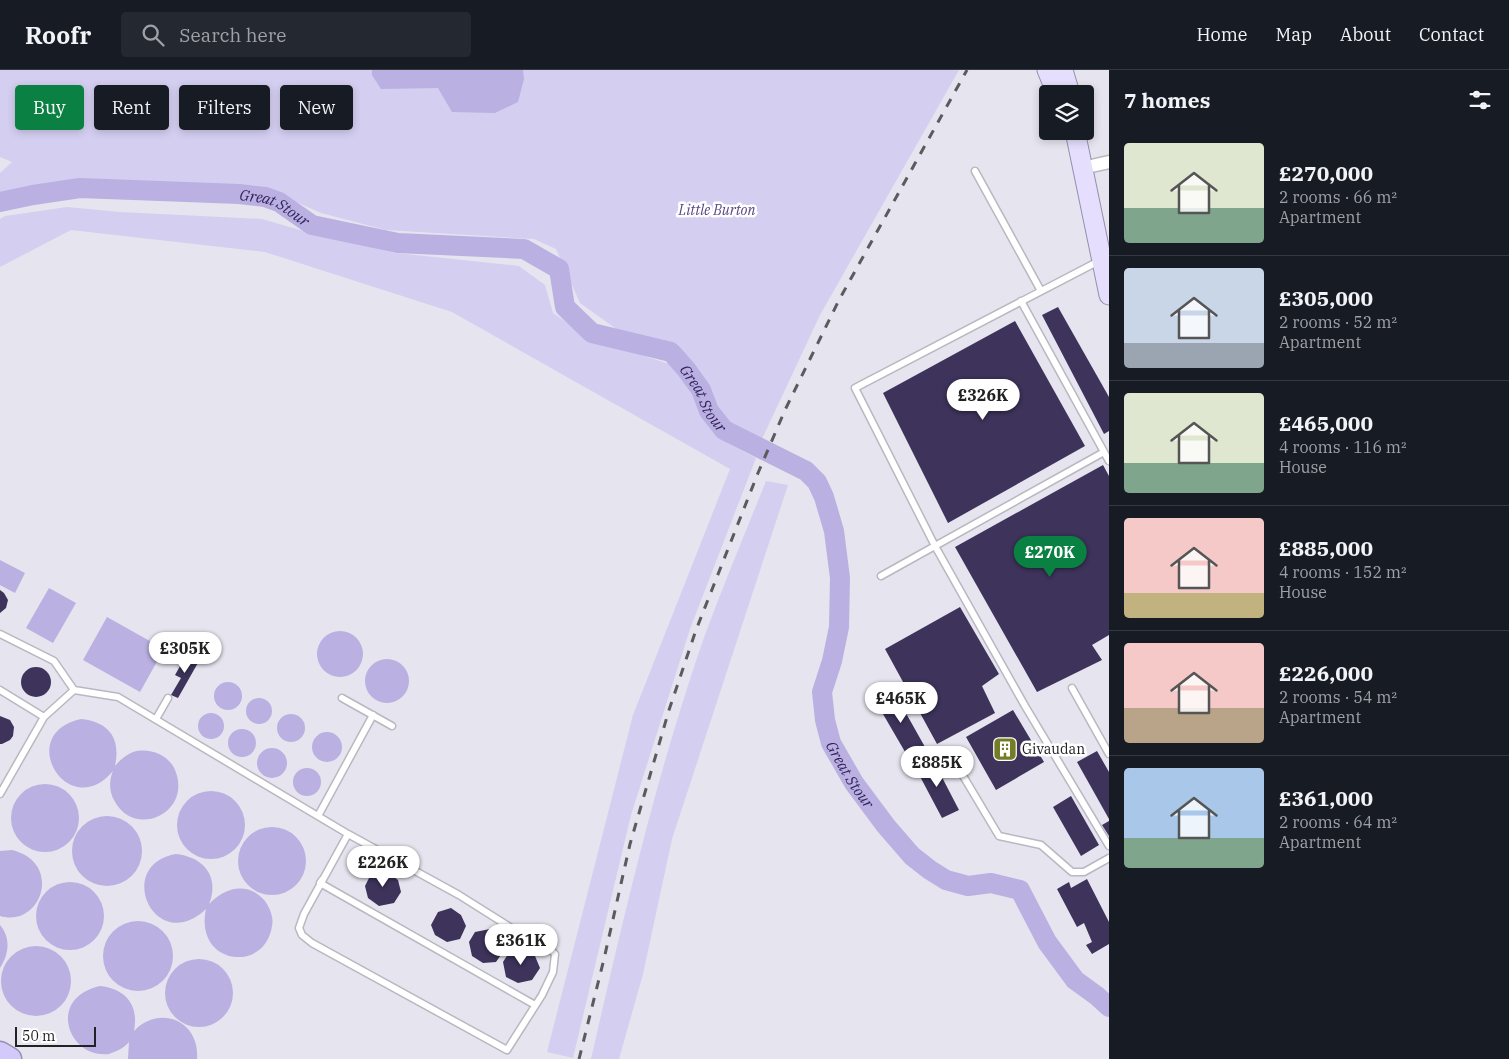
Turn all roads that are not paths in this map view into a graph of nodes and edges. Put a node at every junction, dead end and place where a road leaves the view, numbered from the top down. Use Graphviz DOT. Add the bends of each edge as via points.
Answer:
graph roads {
  1 [pos="1047,70"];
  2 [pos="1063,70"];
  3 [pos="1053,85"];
  4 [pos="1067,85"];
  5 [pos="1076,140"];
  6 [pos="1109,162"];
  7 [pos="1082,168"];
  8 [pos="975,171"];
  9 [pos="1102,260"];
  10 [pos="1040,291"];
  11 [pos="1109,295"];
  12 [pos="1021,301"];
  13 [pos="1104,452"];
  14 [pos="1109,460"];
  15 [pos="935,546"];
  16 [pos="881,576"];
  17 [pos="0,634"];
  18 [pos="1072,688"];
  19 [pos="0,690"];
  20 [pos="74,690"];
  21 [pos="168,698"];
  22 [pos="342,698"];
  23 [pos="373,716"];
  24 [pos="44,717"];
  25 [pos="156,719"];
  26 [pos="392,726"];
  27 [pos="950,754"];
  28 [pos="1109,754"];
  29 [pos="0,794"];
  30 [pos="318,816"];
  31 [pos="348,834"];
  32 [pos="1109,846"];
  33 [pos="1109,858"];
  34 [pos="320,882"];
  35 [pos="536,1005"];
  36 [pos="0,1054"];
  37 [pos="10,1059"];
  1 -- 3 [label="main road"];
  2 -- 4 [label="main road"];
  5 -- 7 [label="main road"];
  6 -- 7 [label="street"];
  7 -- 9 [label="main road"];
  8 -- 10 [label="lane"];
  9 -- 10 [label="lane"];
  9 -- 11 [label="main road"];
  10 -- 12 [label="lane"];
  12 -- 13 [label="lane"];
  12 -- 15 [label="lane" via="855,388"];
  13 -- 14 [label="lane"];
  13 -- 15 [label="lane"];
  15 -- 16 [label="lane"];
  15 -- 32 [label="lane"];
  17 -- 20 [label="lane" via="54,661"];
  18 -- 28 [label="lane"];
  19 -- 24 [label="lane"];
  20 -- 24 [label="lane"];
  20 -- 25 [label="lane" via="118,697"];
  21 -- 25 [label="lane"];
  22 -- 23 [label="lane"];
  23 -- 26 [label="lane"];
  23 -- 30 [label="lane"];
  24 -- 29 [label="lane"];
  25 -- 30 [label="lane"];
  27 -- 33 [label="lane" via="999,836 1041,845 1072,872 1084,872"];
  30 -- 31 [label="lane"];
  31 -- 34 [label="lane"];
  31 -- 35 [label="lane" via="549,948 555,954 553,972"];
  34 -- 35 [label="lane"];
  34 -- 35 [label="lane" via="299,928 312,943 507,1050"];
  36 -- 37 [label="highway"];
}
